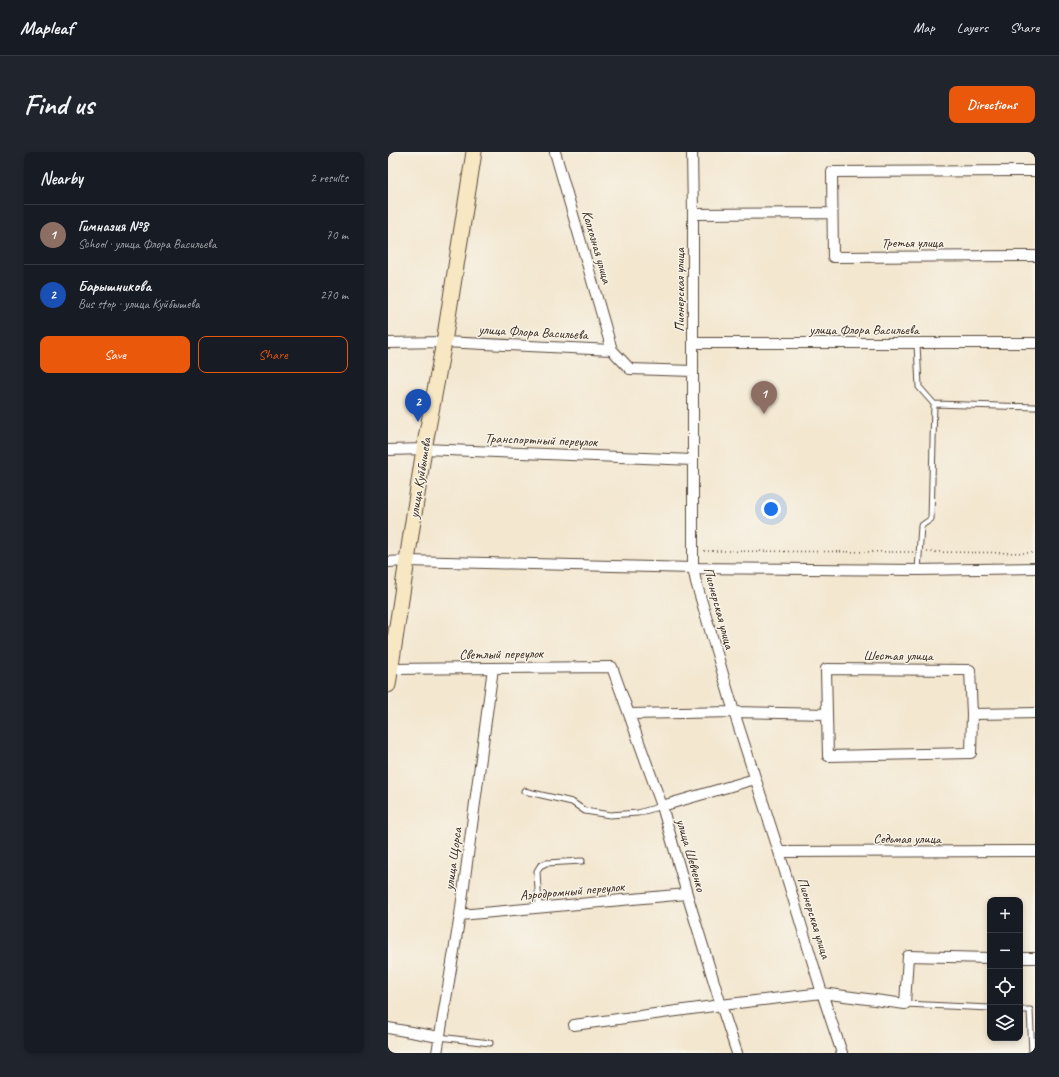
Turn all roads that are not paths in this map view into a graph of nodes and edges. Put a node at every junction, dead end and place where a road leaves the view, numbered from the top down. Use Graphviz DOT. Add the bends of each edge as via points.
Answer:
graph roads {
  1 [pos="474,152"];
  2 [pos="555,152"];
  3 [pos="692,152"];
  4 [pos="1035,170"];
  5 [pos="832,213"];
  6 [pos="693,214"];
  7 [pos="1035,256"];
  8 [pos="388,342"];
  9 [pos="444,342"];
  10 [pos="693,343"];
  11 [pos="918,343"];
  12 [pos="1035,343"];
  13 [pos="612,350"];
  14 [pos="693,371"];
  15 [pos="934,404"];
  16 [pos="1035,407"];
  17 [pos="424,449"];
  18 [pos="388,450"];
  19 [pos="693,460"];
  20 [pos="388,562"];
  21 [pos="407,562"];
  22 [pos="693,568"];
  23 [pos="1035,568"];
  24 [pos="918,570"];
  25 [pos="612,667"];
  26 [pos="493,668"];
  27 [pos="390,669"];
  28 [pos="388,685"];
  29 [pos="734,712"];
  30 [pos="1035,713"];
  31 [pos="629,714"];
  32 [pos="827,714"];
  33 [pos="972,714"];
  34 [pos="755,779"];
  35 [pos="524,791"];
  36 [pos="662,806"];
  37 [pos="1035,851"];
  38 [pos="779,852"];
  39 [pos="582,861"];
  40 [pos="687,894"];
  41 [pos="540,908"];
  42 [pos="460,915"];
  43 [pos="987,958"];
  44 [pos="1023,958"];
  45 [pos="1035,958"];
  46 [pos="822,993"];
  47 [pos="905,1004"];
  48 [pos="721,1005"];
  49 [pos="987,1008"];
  50 [pos="1023,1010"];
  51 [pos="574,1025"];
  52 [pos="388,1028"];
  53 [pos="439,1037"];
  54 [pos="490,1043"];
  55 [pos="437,1053"];
  56 [pos="737,1053"];
  57 [pos="842,1053"];
  58 [pos="1032,1053"];
  1 -- 9 [label="street, улица Куйбышева"];
  2 -- 13 [label="street, Колхозная улица"];
  3 -- 6 [label="street, Пионерская улица"];
  4 -- 5 [label="street, Третья улица" via="832,172"];
  5 -- 6 [label="street"];
  5 -- 7 [label="street, Третья улица" via="833,256"];
  6 -- 10 [label="street, Пионерская улица"];
  8 -- 9 [label="street, улица Флора Васильева"];
  9 -- 13 [label="street, улица Флора Васильева"];
  9 -- 17 [label="street, улица Куйбышева"];
  10 -- 11 [label="street, улица Флора Васильева"];
  10 -- 14 [label="street, Пионерская улица"];
  11 -- 12 [label="street, улица Флора Васильева"];
  11 -- 15 [label="lane" via="919,387"];
  13 -- 14 [label="street" via="630,369"];
  14 -- 19 [label="street, Пионерская улица"];
  15 -- 16 [label="lane"];
  15 -- 24 [label="lane" via="931,519 921,526"];
  17 -- 18 [label="street, Транспортный переулок"];
  17 -- 19 [label="street, Транспортный переулок"];
  17 -- 21 [label="street, улица Куйбышева"];
  19 -- 22 [label="street, Пионерская улица"];
  20 -- 21 [label="street"];
  21 -- 22 [label="street"];
  21 -- 27 [label="street, улица Куйбышева"];
  22 -- 24 [label="street"];
  22 -- 29 [label="street, Пионерская улица"];
  23 -- 24 [label="street"];
  25 -- 26 [label="street, Светлый переулок"];
  25 -- 31 [label="street, улица Шевченко"];
  26 -- 27 [label="street, Светлый переулок"];
  26 -- 42 [label="street, улица Щорса"];
  27 -- 28 [label="street, улица Куйбышева"];
  29 -- 31 [label="street"];
  29 -- 32 [label="street"];
  29 -- 34 [label="street, Пионерская улица"];
  30 -- 33 [label="street"];
  31 -- 36 [label="street, улица Шевченко"];
  32 -- 33 [label="street, Шестая улица" via="828,756 971,753"];
  32 -- 33 [label="street, Шестая улица" via="826,669 970,670"];
  34 -- 36 [label="street"];
  34 -- 38 [label="street, Пионерская улица"];
  35 -- 36 [label="lane" via="572,802 585,811 610,815 638,813"];
  36 -- 40 [label="street, улица Шевченко"];
  37 -- 38 [label="street, Седьмая улица"];
  38 -- 46 [label="street, Пионерская улица"];
  39 -- 41 [label="lane" via="540,866 537,871"];
  40 -- 41 [label="street, Аэродромный переулок"];
  40 -- 48 [label="street, улица Шевченко"];
  41 -- 42 [label="street, Аэродромный переулок"];
  42 -- 53 [label="street, улица Щорса"];
  43 -- 47 [label="street" via="908,956"];
  44 -- 45 [label="street"];
  46 -- 47 [label="street"];
  46 -- 48 [label="street"];
  46 -- 57 [label="street, Пионерская улица"];
  47 -- 49 [label="lane"];
  48 -- 51 [label="street"];
  48 -- 56 [label="street, улица Шевченко"];
  50 -- 58 [label="lane" via="1030,1010"];
  52 -- 53 [label="street"];
  53 -- 54 [label="lane"];
  53 -- 55 [label="street, улица Щорса"];
}
